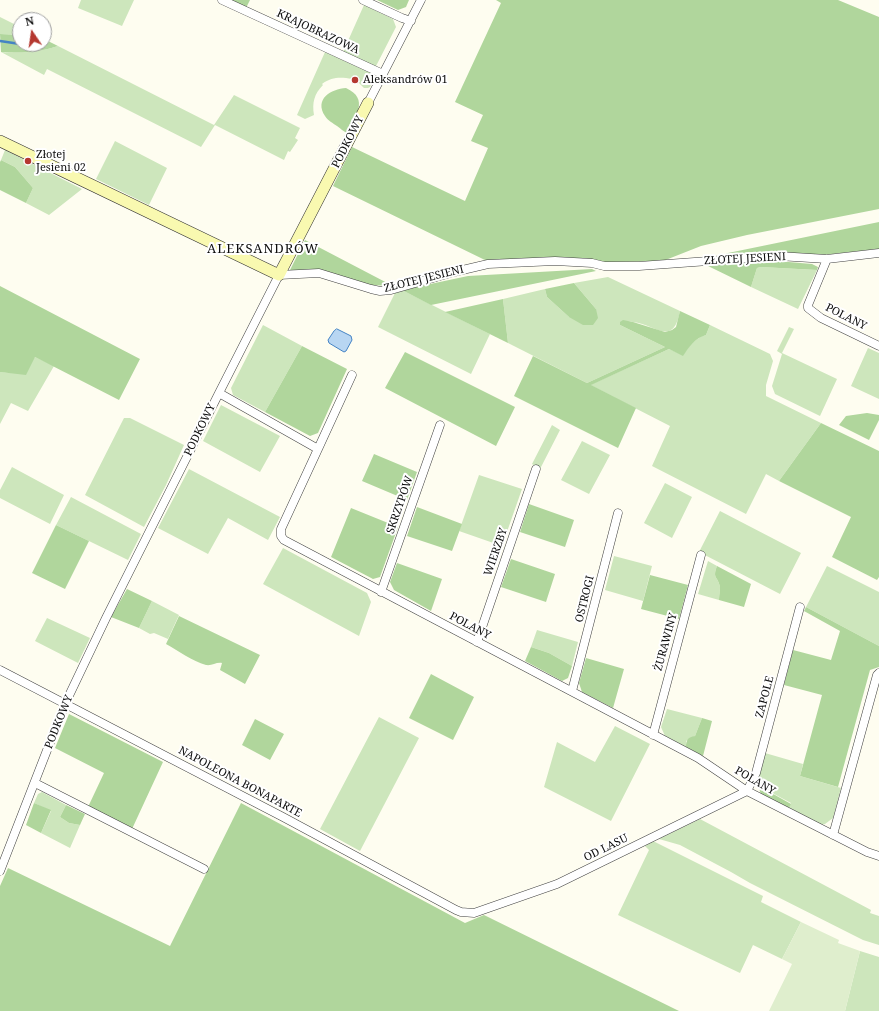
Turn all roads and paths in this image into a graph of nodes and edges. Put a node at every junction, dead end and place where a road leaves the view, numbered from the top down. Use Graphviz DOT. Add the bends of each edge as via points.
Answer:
graph roads {
  1 [pos="222,0"];
  2 [pos="363,0"];
  3 [pos="421,0"];
  4 [pos="411,21"];
  5 [pos="383,74"];
  6 [pos="368,103"];
  7 [pos="0,141"];
  8 [pos="879,253"];
  9 [pos="827,259"];
  10 [pos="279,275"];
  11 [pos="879,346"];
  12 [pos="352,375"];
  13 [pos="219,393"];
  14 [pos="440,424"];
  15 [pos="318,449"];
  16 [pos="536,469"];
  17 [pos="618,512"];
  18 [pos="701,555"];
  19 [pos="381,592"];
  20 [pos="800,607"];
  21 [pos="477,642"];
  22 [pos="0,670"];
  23 [pos="879,673"];
  24 [pos="572,691"];
  25 [pos="66,704"];
  26 [pos="653,735"];
  27 [pos="35,783"];
  28 [pos="748,791"];
  29 [pos="833,834"];
  30 [pos="879,856"];
  31 [pos="204,869"];
  32 [pos="0,871"];
  33 [pos="469,913"];
  1 -- 5 [label="street, KRAJOBRAZOWA"];
  2 -- 4 [label="street"];
  3 -- 4 [label="street, PODKOWY"];
  4 -- 5 [label="street, PODKOWY"];
  5 -- 6 [label="street, PODKOWY"];
  6 -- 10 [label="street, PODKOWY"];
  7 -- 10 [label="street, ZŁOTEJ JESIENI"];
  8 -- 9 [label="street, ZŁOTEJ JESIENI"];
  9 -- 10 [label="street, ZŁOTEJ JESIENI" via="778,256 639,266 604,266 555,260 488,264 380,291 319,273"];
  9 -- 11 [label="street, POLANY" via="808,308 821,318"];
  10 -- 13 [label="street, PODKOWY"];
  12 -- 15 [label="street"];
  13 -- 15 [label="street"];
  13 -- 25 [label="street, PODKOWY" via="106,618"];
  14 -- 19 [label="street, SKRZYPÓW"];
  15 -- 19 [label="street, POLANY" via="281,529 281,536 284,540"];
  16 -- 21 [label="street, WIERZBY"];
  17 -- 24 [label="street, OSTROGI"];
  18 -- 26 [label="street, ŻURAWINY"];
  19 -- 21 [label="street, POLANY"];
  20 -- 28 [label="street, ZAPOLE" via="756,773"];
  21 -- 24 [label="street, POLANY"];
  22 -- 25 [label="street, NAPOLEONA BONAPARTE"];
  23 -- 29 [label="street"];
  24 -- 26 [label="street, POLANY"];
  25 -- 27 [label="street, PODKOWY"];
  25 -- 33 [label="street, NAPOLEONA BONAPARTE" via="456,910"];
  26 -- 28 [label="street, POLANY" via="698,758"];
  27 -- 31 [label="street"];
  27 -- 32 [label="street, PODKOWY"];
  28 -- 29 [label="street, POLANY"];
  28 -- 33 [label="street, OD LASU" via="557,884 482,911"];
  29 -- 30 [label="street, POLANY"];
}
